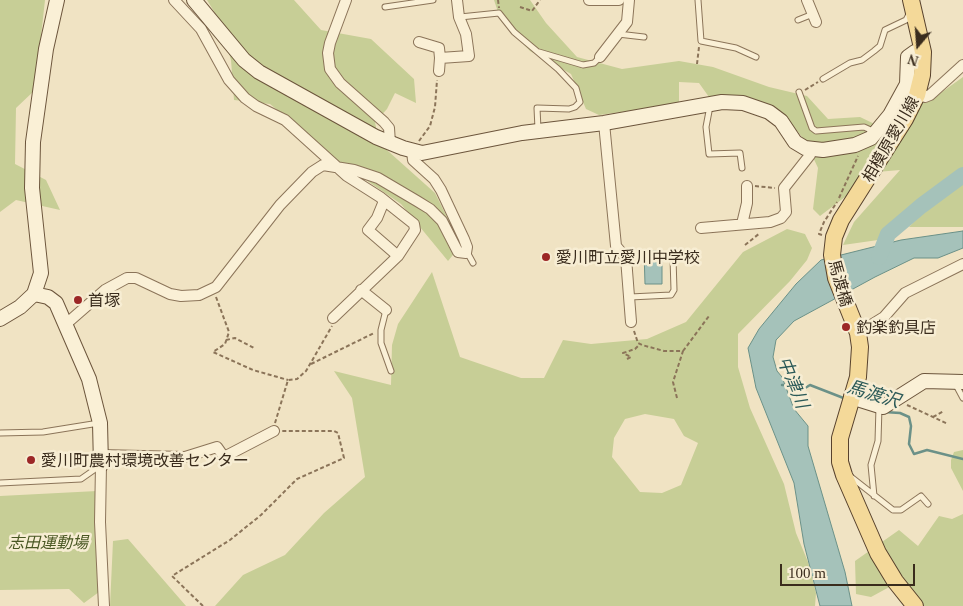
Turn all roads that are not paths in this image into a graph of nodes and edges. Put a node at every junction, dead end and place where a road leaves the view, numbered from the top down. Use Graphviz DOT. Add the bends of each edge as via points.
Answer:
graph roads {
  1 [pos="57,0"];
  2 [pos="174,0"];
  3 [pos="194,0"];
  4 [pos="346,0"];
  5 [pos="433,0"];
  6 [pos="457,0"];
  7 [pos="589,0"];
  8 [pos="619,0"];
  9 [pos="628,0"];
  10 [pos="698,0"];
  11 [pos="807,0"];
  12 [pos="912,3"];
  13 [pos="386,7"];
  14 [pos="459,17"];
  15 [pos="814,18"];
  16 [pos="798,20"];
  17 [pos="618,34"];
  18 [pos="644,37"];
  19 [pos="419,42"];
  20 [pos="539,52"];
  21 [pos="922,52"];
  22 [pos="600,57"];
  23 [pos="756,57"];
  24 [pos="440,58"];
  25 [pos="963,65"];
  26 [pos="439,71"];
  27 [pos="823,79"];
  28 [pos="799,92"];
  29 [pos="917,95"];
  30 [pos="710,104"];
  31 [pos="604,123"];
  32 [pos="539,131"];
  33 [pos="876,133"];
  34 [pos="390,143"];
  35 [pos="810,150"];
  36 [pos="412,151"];
  37 [pos="334,166"];
  38 [pos="742,168"];
  39 [pos="748,186"];
  40 [pos="384,201"];
  41 [pos="742,224"];
  42 [pos="701,228"];
  43 [pos="834,240"];
  44 [pos="467,252"];
  45 [pos="398,256"];
  46 [pos="673,258"];
  47 [pos="473,263"];
  48 [pos="963,264"];
  49 [pos="361,290"];
  50 [pos="34,294"];
  51 [pos="628,296"];
  52 [pos="386,310"];
  53 [pos="333,318"];
  54 [pos="0,319"];
  55 [pos="631,322"];
  56 [pos="66,324"];
  57 [pos="856,327"];
  58 [pos="391,371"];
  59 [pos="959,381"];
  60 [pos="851,397"];
  61 [pos="963,398"];
  62 [pos="879,407"];
  63 [pos="100,423"];
  64 [pos="274,432"];
  65 [pos="0,433"];
  66 [pos="101,460"];
  67 [pos="844,475"];
  68 [pos="0,483"];
  69 [pos="874,496"];
  70 [pos="928,504"];
  71 [pos="104,606"];
  72 [pos="916,606"];
  1 -- 50 [label="street" via="46,49 33,142 32,188 41,273"];
  2 -- 37 [label="street" via="201,28 226,75 242,94 256,106 285,120"];
  3 -- 34 [label="street" via="244,60 259,72"];
  4 -- 34 [label="street" via="330,43 330,69 340,83 389,128"];
  5 -- 13 [label="lane"];
  6 -- 14 [label="street"];
  7 -- 8 [label="street"];
  9 -- 17 [label="street" via="628,22"];
  10 -- 23 [label="lane" via="701,41 736,48"];
  11 -- 15 [label="street"];
  12 -- 21 [label="main road, 相模原愛川線"];
  12 -- 27 [label="lane" via="906,20 885,30 880,46 874,52"];
  14 -- 20 [label="lane" via="499,12 514,32"];
  14 -- 24 [label="street" via="466,34 469,56"];
  15 -- 16 [label="lane"];
  17 -- 18 [label="lane"];
  17 -- 22 [label="street"];
  19 -- 24 [label="street" via="439,48"];
  20 -- 22 [label="lane" via="583,65 594,63"];
  20 -- 32 [label="lane" via="569,79 580,96 580,102 569,109 538,108"];
  21 -- 29 [label="main road, 相模原愛川線" via="922,75"];
  21 -- 33 [label="street" via="914,52 908,58 906,89"];
  24 -- 26 [label="street"];
  25 -- 29 [label="street" via="930,95"];
  28 -- 33 [label="lane" via="816,131 864,126"];
  29 -- 43 [label="main road, 相模原愛川線" via="844,213"];
  30 -- 31 [label="street"];
  30 -- 35 [label="street" via="743,103 768,112 781,121 795,142"];
  30 -- 38 [label="lane" via="706,127 710,154 741,151"];
  31 -- 32 [label="street"];
  31 -- 51 [label="street" via="616,246 626,258"];
  32 -- 36 [label="street" via="482,140 432,153"];
  33 -- 35 [label="street" via="860,144"];
  34 -- 36 [label="street"];
  35 -- 41 [label="street" via="784,188 786,212 782,218"];
  36 -- 44 [label="street" via="413,160 441,190"];
  37 -- 40 [label="street"];
  37 -- 44 [label="street" via="378,178 426,206 442,221 458,252"];
  37 -- 56 [label="street" via="323,166 312,172 280,205 216,287 199,295 181,296 136,278 127,278 105,290"];
  39 -- 41 [label="street"];
  40 -- 45 [label="street" via="368,230"];
  40 -- 45 [label="street" via="414,224 415,230"];
  41 -- 42 [label="street"];
  43 -- 57 [label="main road, 馬渡橋" via="832,261 836,278"];
  44 -- 47 [label="lane"];
  45 -- 49 [label="street"];
  46 -- 51 [label="lane" via="674,290 671,295"];
  48 -- 57 [label="street" via="906,293 884,318"];
  49 -- 52 [label="street"];
  49 -- 53 [label="street"];
  50 -- 54 [label="street" via="20,308"];
  50 -- 56 [label="street" via="48,297 56,303"];
  51 -- 55 [label="street"];
  52 -- 58 [label="lane" via="381,343"];
  56 -- 63 [label="street" via="89,379"];
  57 -- 60 [label="main road" via="860,365"];
  59 -- 61 [label="lane" via="954,386"];
  59 -- 62 [label="street" via="924,381 887,406"];
  60 -- 62 [label="street"];
  60 -- 67 [label="main road" via="839,445"];
  62 -- 69 [label="lane" via="878,441 871,465"];
  63 -- 65 [label="lane" via="43,432"];
  63 -- 66 [label="street"];
  64 -- 66 [label="street" via="224,457 217,447 185,457"];
  66 -- 68 [label="lane" via="81,479"];
  66 -- 71 [label="street"];
  67 -- 69 [label="lane"];
  67 -- 72 [label="main road" via="885,566"];
  69 -- 70 [label="lane" via="893,510 901,510 921,496"];
}
